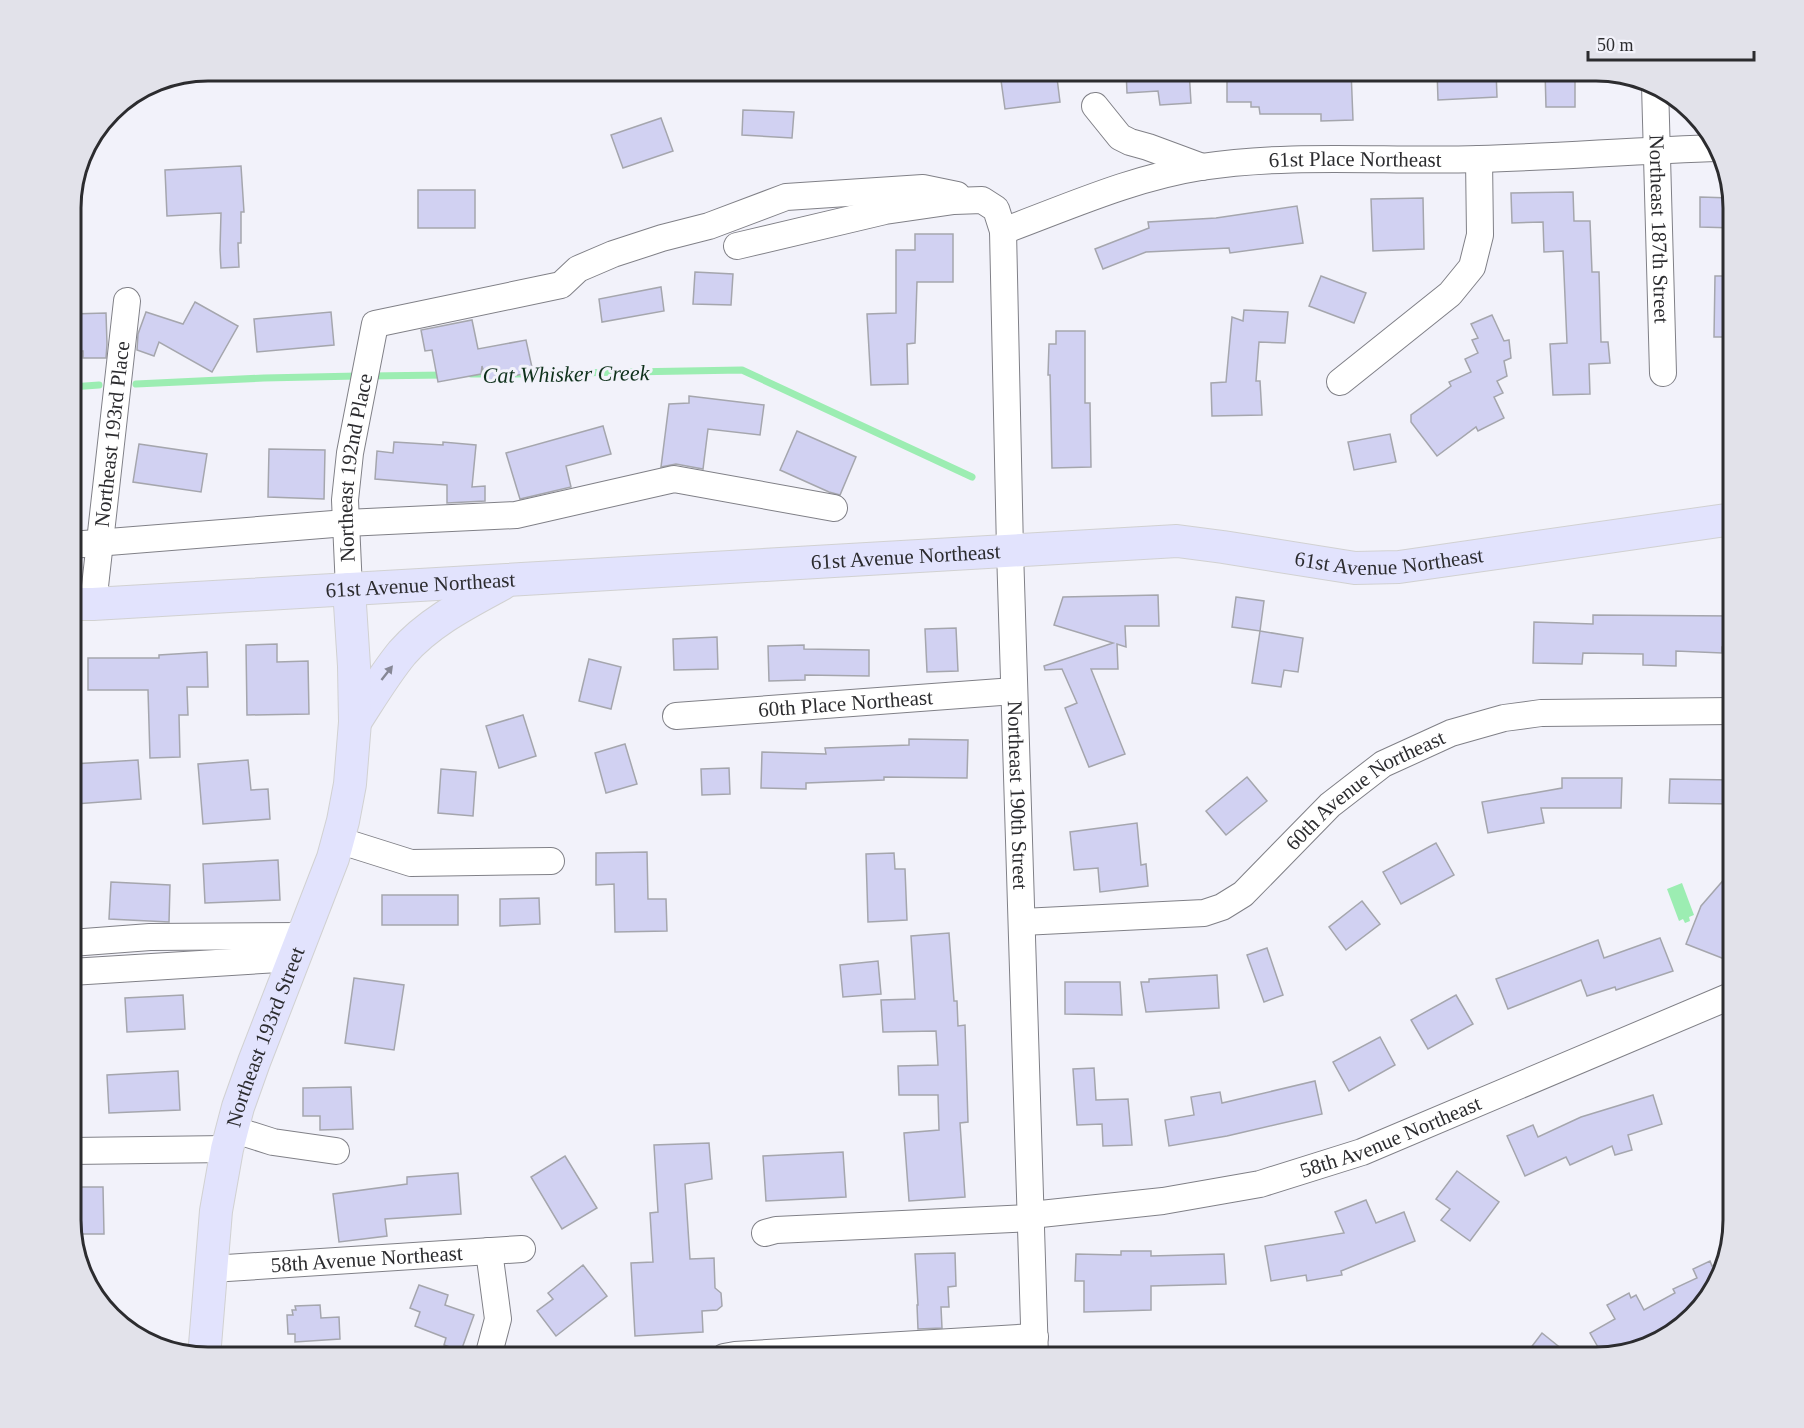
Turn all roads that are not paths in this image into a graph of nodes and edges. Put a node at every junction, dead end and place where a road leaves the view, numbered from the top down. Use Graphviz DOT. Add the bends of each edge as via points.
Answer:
graph roads {
  1 [pos="1654,95"];
  2 [pos="1095,106"];
  3 [pos="1708,148"];
  4 [pos="1655,149"];
  5 [pos="1479,159"];
  6 [pos="1202,167"];
  7 [pos="982,200"];
  8 [pos="1003,231"];
  9 [pos="737,246"];
  10 [pos="127,301"];
  11 [pos="1663,373"];
  12 [pos="1340,382"];
  13 [pos="834,508"];
  14 [pos="1723,521"];
  15 [pos="346,524"];
  16 [pos="100,542"];
  17 [pos="81,544"];
  18 [pos="1010,550"];
  19 [pos="513,579"];
  20 [pos="349,589"];
  21 [pos="82,604"];
  22 [pos="1014,691"];
  23 [pos="1723,711"];
  24 [pos="676,716"];
  25 [pos="354,722"];
  26 [pos="338,840"];
  27 [pos="551,861"];
  28 [pos="1022,922"];
  29 [pos="81,942"];
  30 [pos="299,947"];
  31 [pos="81,971"];
  32 [pos="1723,1000"];
  33 [pos="229,1139"];
  34 [pos="81,1150"];
  35 [pos="336,1151"];
  36 [pos="1031,1216"];
  37 [pos="765,1233"];
  38 [pos="522,1249"];
  39 [pos="489,1251"];
  40 [pos="211,1269"];
  41 [pos="205,1347"];
  42 [pos="491,1347"];
  43 [pos="1035,1347"];
  1 -- 4 [label="street, Northeast 187th Street"];
  2 -- 6 [label="street" via="1120,137"];
  3 -- 4 [label="street, 61st Place Northeast"];
  4 -- 5 [label="street, 61st Place Northeast"];
  4 -- 11 [label="street, Northeast 187th Street"];
  5 -- 6 [label="street, 61st Place Northeast" via="1296,160"];
  5 -- 12 [label="street" via="1480,235 1472,267 1450,294"];
  6 -- 8 [label="street, 61st Place Northeast" via="1126,185"];
  7 -- 8 [label="street" via="996,210"];
  7 -- 9 [label="street" via="885,211"];
  7 -- 15 [label="street, Northeast 192nd Place" via="923,188 786,197 710,226 613,254 579,269 561,285 375,324 350,453"];
  8 -- 18 [label="street, Northeast 190th Street"];
  10 -- 16 [label="street, Northeast 193rd Place"];
  13 -- 15 [label="street" via="674,479 516,515"];
  14 -- 18 [label="main road, 61st Avenue Northeast" via="1399,567 1355,568 1177,541"];
  15 -- 16 [label="street"];
  15 -- 20 [label="street, Northeast 192nd Place"];
  16 -- 17 [label="street"];
  16 -- 21 [label="street, Northeast 193rd Place"];
  18 -- 19 [label="main road, 61st Avenue Northeast"];
  18 -- 22 [label="street, Northeast 190th Street"];
  19 -- 20 [label="main road, 61st Avenue Northeast"];
  25 -- 19 [label="main road, one-way" via="403,652 424,632"];
  20 -- 21 [label="main road, 61st Avenue Northeast"];
  20 -- 25 [label="main road, Northeast 192nd Place"];
  22 -- 24 [label="street, 60th Place Northeast"];
  22 -- 28 [label="street, Northeast 190th Street"];
  23 -- 28 [label="street, 60th Avenue Northeast" via="1541,713 1504,718 1451,733 1383,764 1330,805 1243,894 1222,907 1204,913"];
  25 -- 26 [label="main road, Northeast 193rd Street" via="350,784"];
  26 -- 27 [label="street" via="411,863"];
  26 -- 30 [label="main road, Northeast 193rd Street"];
  28 -- 36 [label="street, Northeast 190th Street"];
  29 -- 30 [label="street" via="150,937"];
  30 -- 31 [label="street"];
  30 -- 33 [label="main road, Northeast 193rd Street"];
  32 -- 36 [label="street, 58th Avenue Northeast" via="1362,1152 1283,1177 1163,1201"];
  33 -- 34 [label="street"];
  33 -- 35 [label="street"];
  33 -- 40 [label="main road, Northeast 193rd Street" via="216,1211"];
  36 -- 37 [label="street, 58th Avenue Northeast"];
  36 -- 43 [label="street, Northeast 190th Street"];
  38 -- 39 [label="street, 58th Avenue Northeast"];
  39 -- 40 [label="street, 58th Avenue Northeast"];
  39 -- 42 [label="street" via="498,1319"];
  40 -- 41 [label="main road, Northeast 193rd Street"];
}
